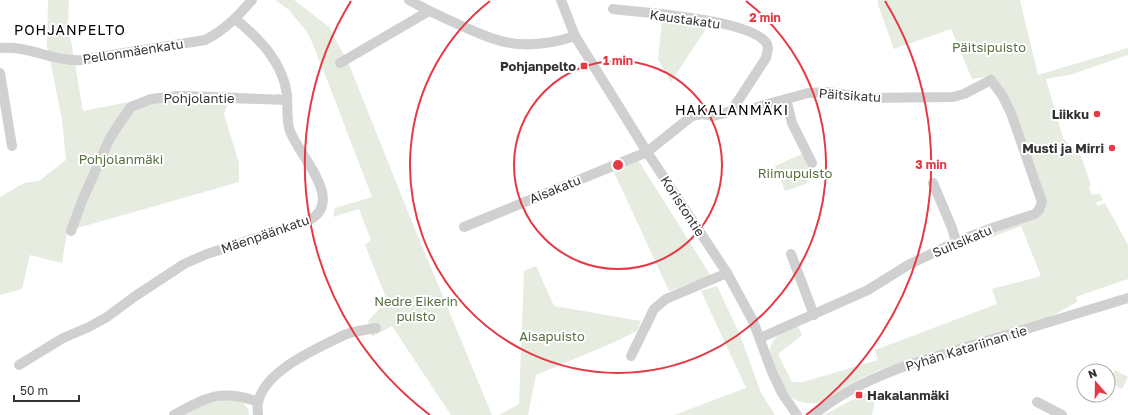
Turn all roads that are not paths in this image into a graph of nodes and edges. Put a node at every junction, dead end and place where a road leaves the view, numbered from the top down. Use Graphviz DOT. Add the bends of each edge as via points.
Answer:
graph roads {
  1 [pos="252,0"];
  2 [pos="409,0"];
  3 [pos="561,0"];
  4 [pos="613,9"];
  5 [pos="429,11"];
  6 [pos="235,19"];
  7 [pos="575,36"];
  8 [pos="0,48"];
  9 [pos="340,63"];
  10 [pos="0,73"];
  11 [pos="991,80"];
  12 [pos="786,99"];
  13 [pos="287,100"];
  14 [pos="732,110"];
  15 [pos="12,146"];
  16 [pos="647,152"];
  17 [pos="812,163"];
  18 [pos="933,183"];
  19 [pos="464,227"];
  20 [pos="71,231"];
  21 [pos="956,242"];
  22 [pos="792,254"];
  23 [pos="727,273"];
  24 [pos="1128,298"];
  25 [pos="814,315"];
  26 [pos="376,328"];
  27 [pos="760,338"];
  28 [pos="631,356"];
  29 [pos="19,365"];
  30 [pos="258,402"];
  31 [pos="1037,402"];
  32 [pos="174,415"];
  33 [pos="258,415"];
  34 [pos="798,415"];
  35 [pos="813,415"];
  36 [pos="1062,415"];
  1 -- 6 [label="street, Pellonmäenkatu"];
  2 -- 5 [label="street"];
  3 -- 7 [label="street, Koristontie"];
  4 -- 14 [label="street, Kaustakatu" via="712,21 765,40 768,49 766,58"];
  5 -- 7 [label="street" via="506,43 553,42"];
  5 -- 9 [label="street"];
  6 -- 8 [label="street, Pellonmäenkatu" via="206,40 81,60 69,61 16,48"];
  6 -- 13 [label="street, Mäenpäänkatu" via="266,47 282,78"];
  7 -- 16 [label="street, Koristontie"];
  10 -- 15 [label="street"];
  11 -- 12 [label="street, Päitsikatu" via="964,94 944,98 865,98 818,92"];
  11 -- 21 [label="street, Suitsikatu" via="1007,104 1017,128 1040,194 1041,207 1031,216"];
  12 -- 14 [label="street, Päitsikatu" via="743,111"];
  12 -- 17 [label="street" via="792,123"];
  13 -- 20 [label="street, Pohjolantie" via="177,96 151,99 131,107 109,140"];
  13 -- 29 [label="street, Mäenpäänkatu" via="290,131 321,187 322,205 314,218 184,264 107,317 62,338"];
  14 -- 16 [label="street" via="713,116 692,116"];
  16 -- 19 [label="street, Aisakatu"];
  16 -- 23 [label="street, Koristontie"];
  18 -- 21 [label="street"];
  21 -- 25 [label="street, Suitsikatu" via="908,265 868,290"];
  22 -- 25 [label="street"];
  23 -- 27 [label="street, Koristontie"];
  23 -- 28 [label="street" via="659,303"];
  24 -- 35 [label="street, Pyhän Katariinan tie" via="879,375 838,397"];
  25 -- 27 [label="street, Suitsikatu"];
  26 -- 30 [label="street" via="344,335 296,360 267,383"];
  27 -- 34 [label="street, Koristontie" via="782,393"];
  30 -- 32 [label="street" via="225,395 203,399"];
  30 -- 33 [label="street"];
  31 -- 36 [label="street"];
}
